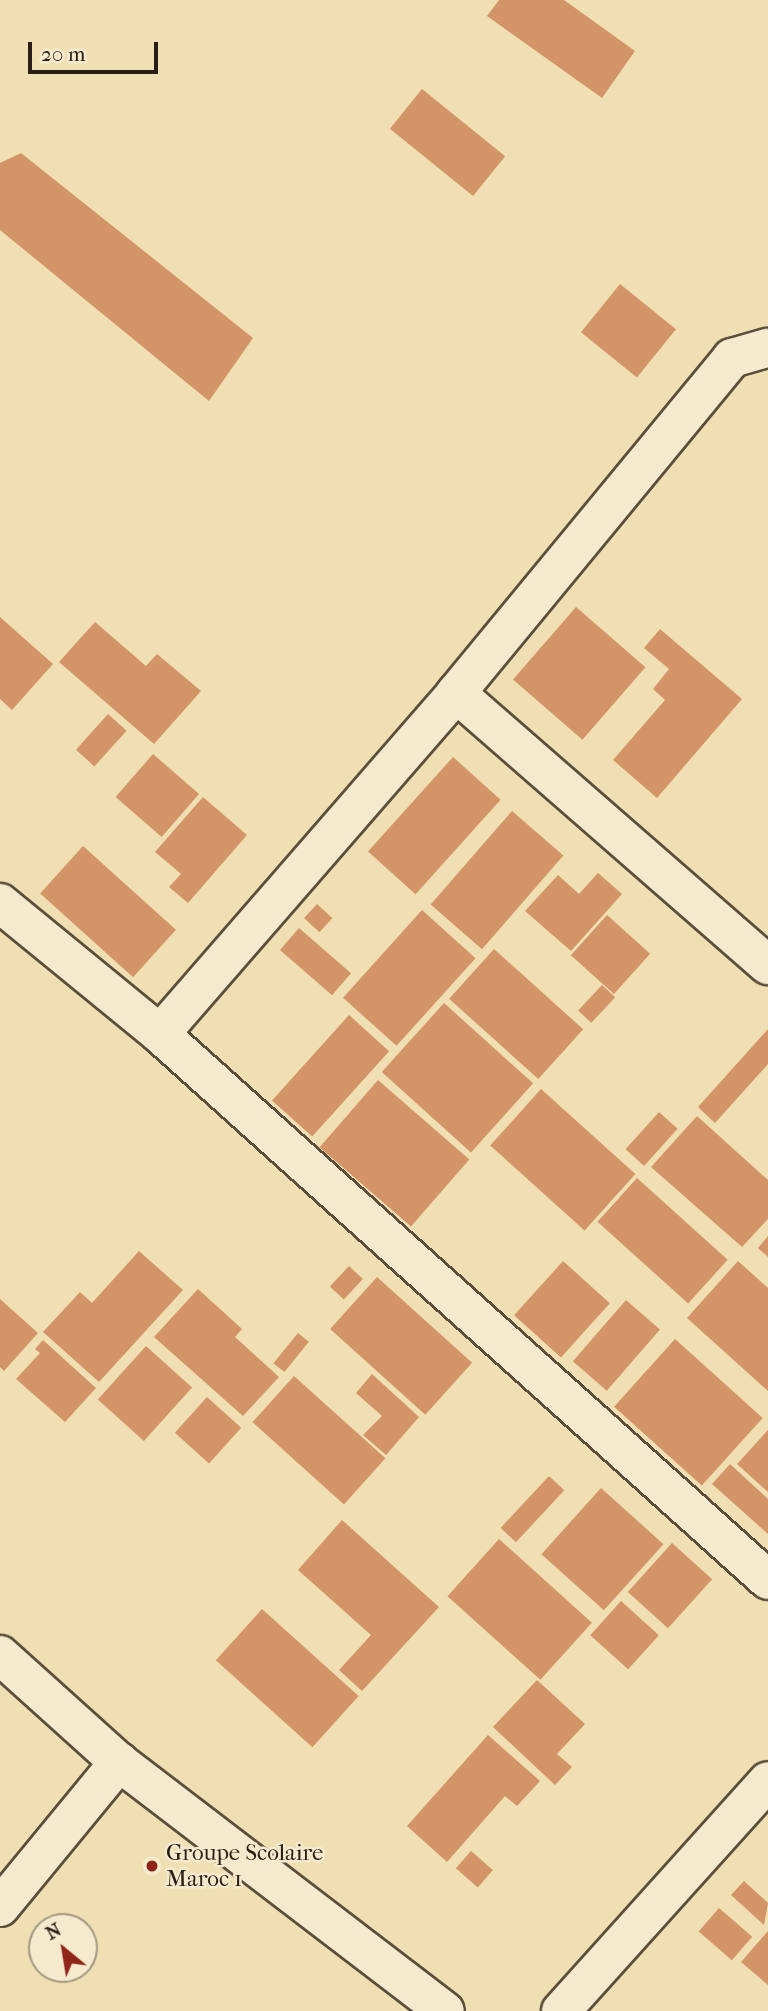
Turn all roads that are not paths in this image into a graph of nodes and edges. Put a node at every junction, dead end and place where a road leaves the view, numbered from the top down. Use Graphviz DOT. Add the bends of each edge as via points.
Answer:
graph roads {
  1 [pos="768,348"];
  2 [pos="456,693"];
  3 [pos="0,903"];
  4 [pos="768,965"];
  5 [pos="160,1034"];
  6 [pos="768,1580"];
  7 [pos="0,1655"];
  8 [pos="120,1762"];
  9 [pos="768,1781"];
  10 [pos="0,1907"];
  11 [pos="444,2011"];
  12 [pos="561,2011"];
  1 -- 2 [label="street" via="732,358"];
  2 -- 4 [label="street"];
  2 -- 5 [label="street"];
  3 -- 5 [label="street"];
  5 -- 6 [label="street"];
  7 -- 8 [label="street"];
  8 -- 10 [label="street"];
  8 -- 11 [label="street"];
  9 -- 12 [label="street"];
}
